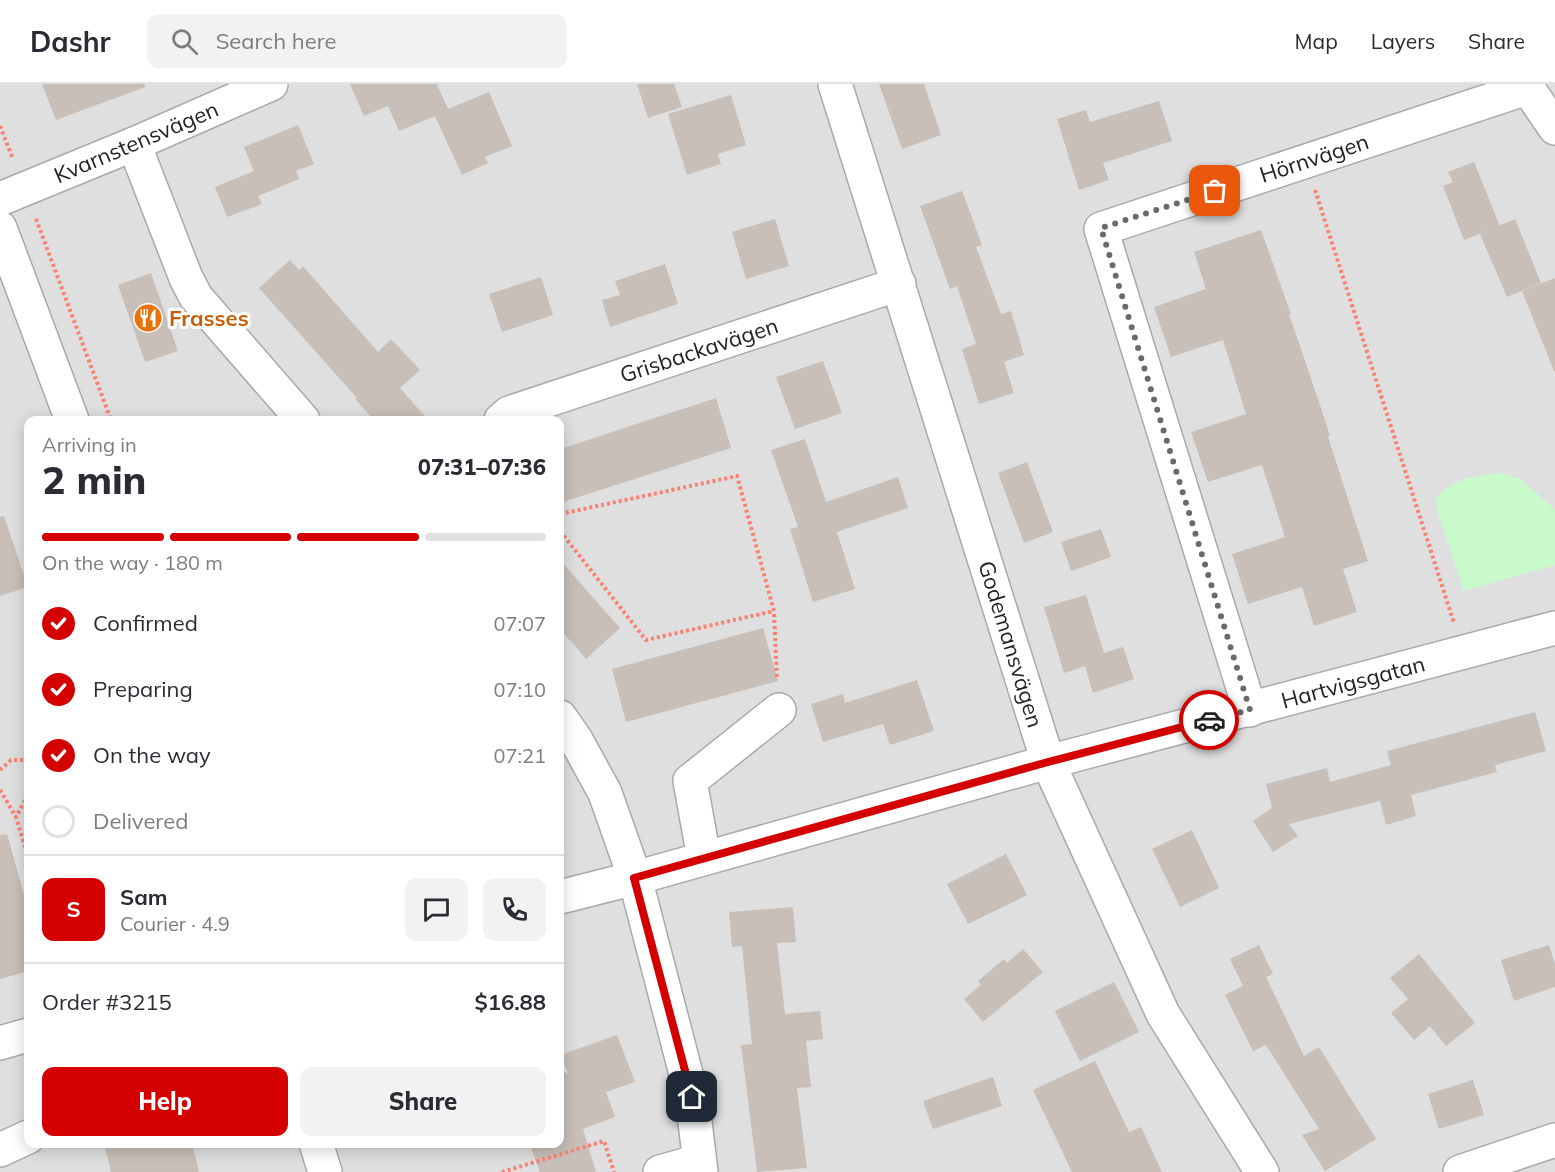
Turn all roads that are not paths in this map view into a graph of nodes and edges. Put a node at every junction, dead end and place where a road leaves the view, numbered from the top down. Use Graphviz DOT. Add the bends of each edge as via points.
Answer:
graph roads {
  1 [pos="271,84"];
  2 [pos="835,84"];
  3 [pos="1526,86"];
  4 [pos="1555,128"];
  5 [pos="134,144"];
  6 [pos="13,194"];
  7 [pos="0,228"];
  8 [pos="899,284"];
  9 [pos="70,416"];
  10 [pos="300,416"];
  11 [pos="506,416"];
  12 [pos="1555,628"];
  13 [pos="778,710"];
  14 [pos="1250,710"];
  15 [pos="564,723"];
  16 [pos="1048,762"];
  17 [pos="704,858"];
  18 [pos="634,878"];
  19 [pos="564,896"];
  20 [pos="24,1036"];
  21 [pos="0,1043"];
  22 [pos="24,1139"];
  23 [pos="1555,1140"];
  24 [pos="318,1148"];
  25 [pos="0,1150"];
  26 [pos="700,1167"];
  27 [pos="325,1172"];
  28 [pos="660,1172"];
  29 [pos="1262,1172"];
  30 [pos="1460,1172"];
  1 -- 5 [label="street, Kvarnstensvägen"];
  2 -- 8 [label="street, Godemansvägen"];
  3 -- 4 [label="street"];
  3 -- 14 [label="street, Hörnvägen" via="1101,228"];
  5 -- 6 [label="street, Kvarnstensvägen"];
  5 -- 10 [label="street" via="196,297"];
  7 -- 9 [label="street"];
  8 -- 11 [label="street, Grisbackavägen"];
  8 -- 16 [label="street, Godemansvägen"];
  12 -- 14 [label="street, Hartvigsgatan"];
  13 -- 17 [label="street" via="690,781"];
  14 -- 16 [label="street, Hartvigsgatan"];
  15 -- 18 [label="street" via="605,793"];
  16 -- 17 [label="street, Hartvigsgatan"];
  16 -- 29 [label="street, Godemansvägen" via="1162,1014"];
  17 -- 18 [label="street, Hartvigsgatan"];
  18 -- 19 [label="street, Hartvigsgatan"];
  18 -- 26 [label="street" via="692,1097"];
  20 -- 21 [label="street"];
  22 -- 25 [label="street"];
  23 -- 30 [label="street"];
  24 -- 27 [label="street"];
  26 -- 28 [label="street"];
}
